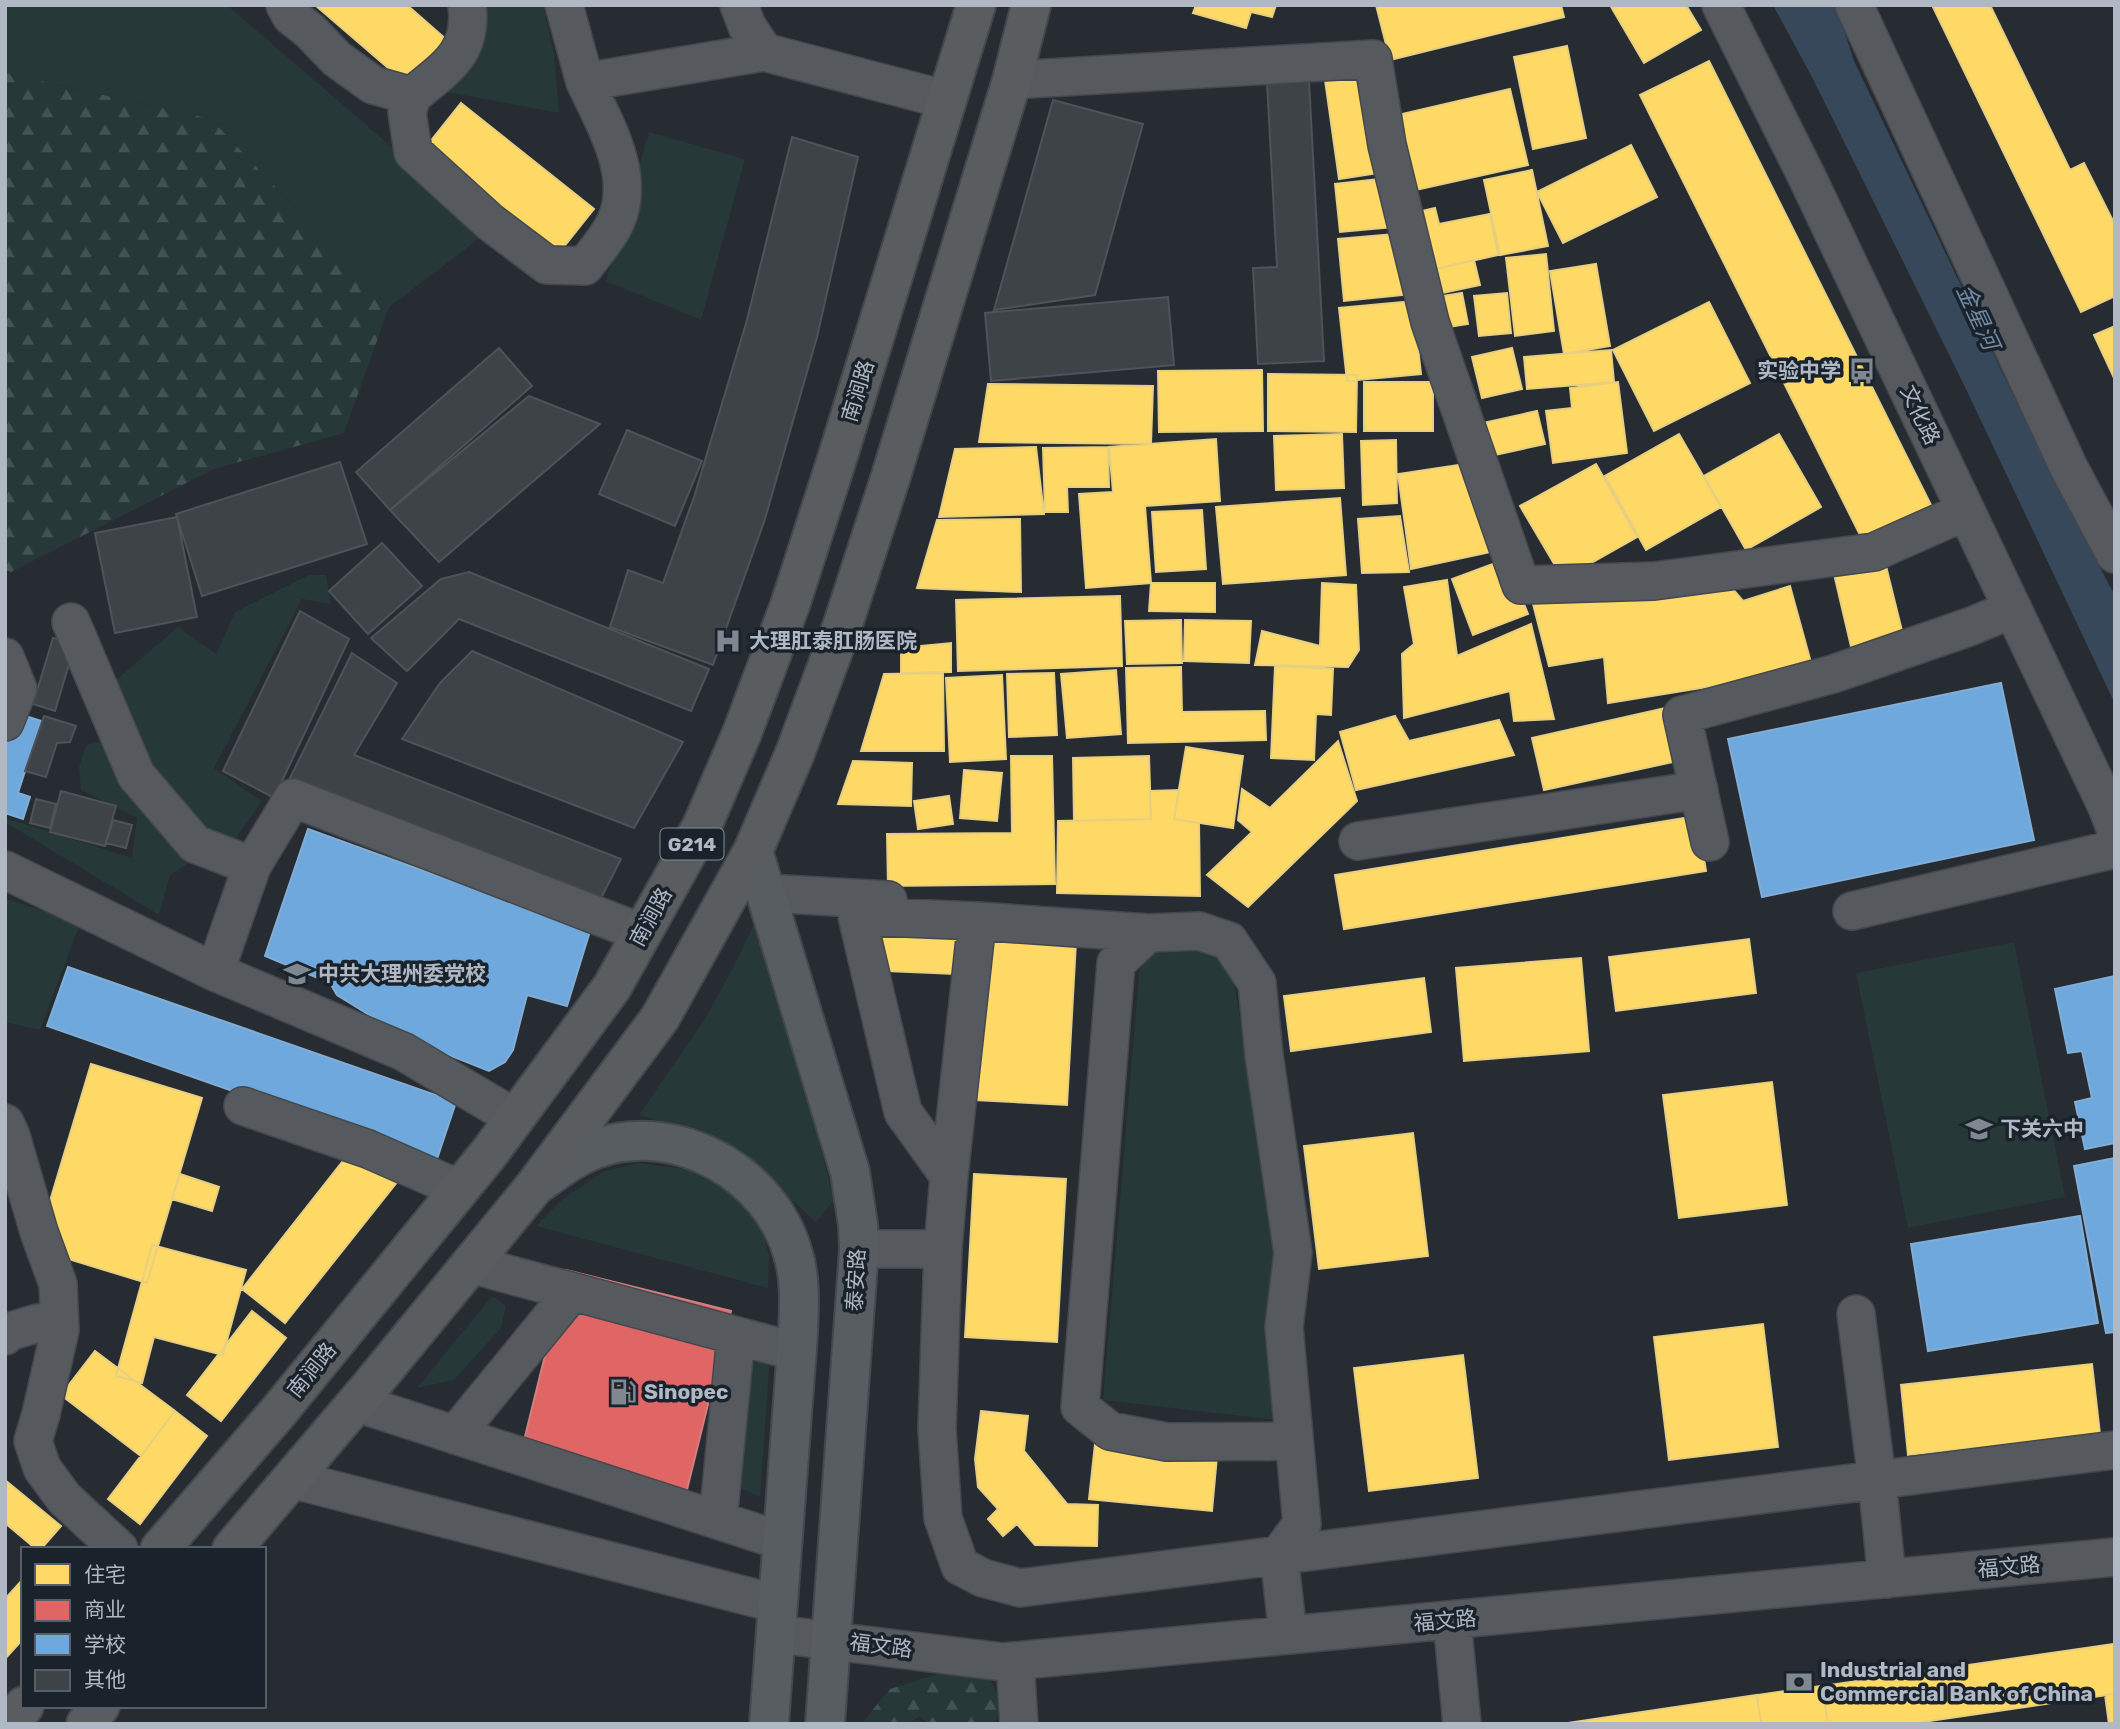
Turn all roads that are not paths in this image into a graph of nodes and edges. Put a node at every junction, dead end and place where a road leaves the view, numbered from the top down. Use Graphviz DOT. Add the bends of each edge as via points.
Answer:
graph roads {
  1 [pos="285,5"];
  2 [pos="467,5"];
  3 [pos="564,5"];
  4 [pos="739,5"];
  5 [pos="976,5"];
  6 [pos="1031,5"];
  7 [pos="1721,5"];
  8 [pos="1854,5"];
  9 [pos="764,52"];
  10 [pos="1012,80"];
  11 [pos="585,82"];
  12 [pos="412,96"];
  13 [pos="947,100"];
  14 [pos="1966,511"];
  15 [pos="2115,554"];
  16 [pos="2013,609"];
  17 [pos="71,622"];
  18 [pos="5,657"];
  19 [pos="5,722"];
  20 [pos="1699,790"];
  21 [pos="2115,828"];
  22 [pos="1358,841"];
  23 [pos="1710,842"];
  24 [pos="2115,849"];
  25 [pos="753,851"];
  26 [pos="251,866"];
  27 [pos="5,870"];
  28 [pos="767,893"];
  29 [pos="1852,911"];
  30 [pos="977,921"];
  31 [pos="1150,924"];
  32 [pos="642,933"];
  33 [pos="215,972"];
  34 [pos="243,1106"];
  35 [pos="516,1118"];
  36 [pos="5,1123"];
  37 [pos="948,1176"];
  38 [pos="534,1186"];
  39 [pos="460,1189"];
  40 [pos="859,1249"];
  41 [pos="943,1249"];
  42 [pos="470,1264"];
  43 [pos="572,1292"];
  44 [pos="1856,1314"];
  45 [pos="60,1330"];
  46 [pos="5,1336"];
  47 [pos="736,1336"];
  48 [pos="797,1352"];
  49 [pos="356,1403"];
  50 [pos="455,1435"];
  51 [pos="1294,1441"];
  52 [pos="2115,1450"];
  53 [pos="291,1479"];
  54 [pos="1877,1480"];
  55 [pos="718,1520"];
  56 [pos="782,1541"];
  57 [pos="118,1547"];
  58 [pos="162,1547"];
  59 [pos="234,1547"];
  60 [pos="1279,1555"];
  61 [pos="2115,1558"];
  62 [pos="1887,1579"];
  63 [pos="777,1619"];
  64 [pos="1452,1620"];
  65 [pos="1288,1635"];
  66 [pos="831,1640"];
  67 [pos="1014,1661"];
  68 [pos="22,1708"];
  69 [pos="98,1708"];
  70 [pos="9,1724"];
  71 [pos="86,1724"];
  72 [pos="769,1724"];
  73 [pos="825,1724"];
  74 [pos="1019,1724"];
  75 [pos="1462,1724"];
  1 -- 12 [label="street" via="337,59 373,86"];
  2 -- 12 [label="street" via="470,25 458,56"];
  3 -- 11 [label="street"];
  4 -- 9 [label="street"];
  5 -- 13 [label="highway, 南涧路 / G214"];
  6 -- 10 [label="highway, G214"];
  7 -- 14 [label="street, 文化路"];
  8 -- 15 [label="street" via="2069,468"];
  9 -- 11 [label="street"];
  9 -- 13 [label="street"];
  10 -- 14 [label="street" via="1378,54 1387,145 1430,322 1521,585 1654,581 1874,552"];
  10 -- 25 [label="highway, G214" via="843,624"];
  11 -- 12 [label="street" via="615,145 623,192 616,222 585,266 547,265 490,222 413,152 407,112"];
  13 -- 32 [label="highway, 南涧路 / G214" via="790,605 702,826"];
  14 -- 16 [label="street, 文化路"];
  16 -- 20 [label="street" via="1833,674 1682,715"];
  16 -- 21 [label="street, 文化路"];
  17 -- 26 [label="street" via="136,775 195,844"];
  18 -- 19 [label="street" via="18,689"];
  20 -- 22 [label="street"];
  20 -- 23 [label="street"];
  24 -- 29 [label="street"];
  25 -- 28 [label="main road, 泰安路"];
  25 -- 38 [label="highway, G214" via="660,1018"];
  26 -- 32 [label="street" via="293,798"];
  26 -- 33 [label="street"];
  27 -- 33 [label="street"];
  28 -- 31 [label="street"];
  28 -- 40 [label="main road, 泰安路" via="850,1172"];
  30 -- 31 [label="street"];
  30 -- 37 [label="street"];
  30 -- 37 [label="street" via="858,916 904,1112"];
  31 -- 51 [label="street" via="1229,941 1257,984 1293,1253 1284,1327"];
  31 -- 51 [label="street" via="1116,963 1080,1407 1110,1431 1167,1442"];
  32 -- 35 [label="highway, 南涧路 / G214" via="612,987"];
  33 -- 35 [label="street" via="404,1052"];
  34 -- 39 [label="street" via="368,1149"];
  35 -- 39 [label="highway, 南涧路 / G214"];
  36 -- 45 [label="street" via="58,1284"];
  37 -- 41 [label="street"];
  38 -- 42 [label="highway, G214"];
  38 -- 48 [label="main road" via="590,1151 626,1141 685,1147 722,1163 764,1199 788,1238 798,1283"];
  39 -- 58 [label="highway, 南涧路 / G214"];
  40 -- 41 [label="street"];
  40 -- 66 [label="main road, 泰安路"];
  41 -- 60 [label="street" via="937,1429 943,1518 960,1566 1020,1588"];
  42 -- 43 [label="street"];
  42 -- 49 [label="highway, G214"];
  43 -- 47 [label="street"];
  43 -- 50 [label="street"];
  44 -- 54 [label="street"];
  45 -- 46 [label="street" via="38,1323"];
  45 -- 57 [label="street" via="33,1441 42,1468 64,1498"];
  47 -- 48 [label="street"];
  47 -- 55 [label="street"];
  48 -- 56 [label="main road"];
  49 -- 50 [label="street"];
  49 -- 53 [label="highway, G214"];
  50 -- 55 [label="street"];
  51 -- 60 [label="street" via="1302,1524"];
  52 -- 54 [label="street"];
  53 -- 59 [label="highway, G214"];
  53 -- 63 [label="street, 福文路"];
  54 -- 60 [label="street"];
  54 -- 62 [label="street"];
  55 -- 56 [label="street"];
  56 -- 63 [label="main road"];
  60 -- 65 [label="street"];
  61 -- 62 [label="street, 福文路"];
  62 -- 64 [label="street, 福文路"];
  63 -- 66 [label="street, 福文路"];
  63 -- 72 [label="main road"];
  64 -- 65 [label="street, 福文路"];
  64 -- 75 [label="street"];
  65 -- 67 [label="street, 福文路"];
  66 -- 67 [label="street, 福文路"];
  66 -- 73 [label="main road, 泰安路"];
  67 -- 74 [label="street"];
  68 -- 70 [label="highway"];
  69 -- 71 [label="highway"];
}
